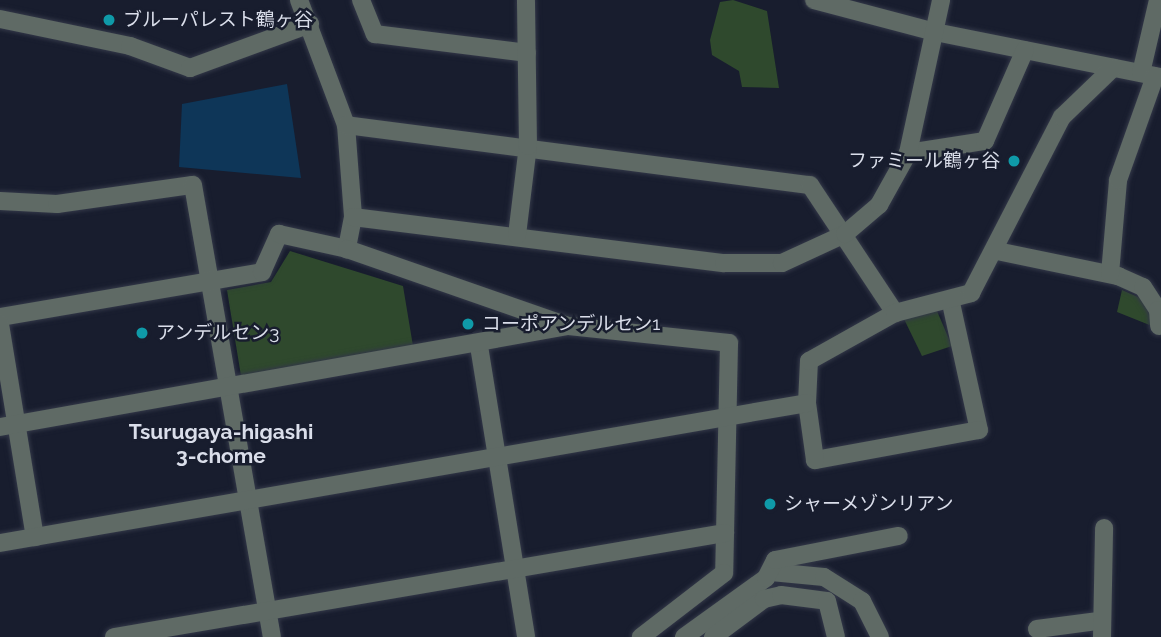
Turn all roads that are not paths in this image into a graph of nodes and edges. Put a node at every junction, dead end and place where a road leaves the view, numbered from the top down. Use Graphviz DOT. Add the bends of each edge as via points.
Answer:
graph roads {
  1 [pos="299,0"];
  2 [pos="361,0"];
  3 [pos="526,0"];
  4 [pos="814,0"];
  5 [pos="941,0"];
  6 [pos="1158,0"];
  7 [pos="0,19"];
  8 [pos="310,24"];
  9 [pos="935,32"];
  10 [pos="1025,50"];
  11 [pos="527,53"];
  12 [pos="1113,68"];
  13 [pos="1152,75"];
  14 [pos="346,125"];
  15 [pos="528,146"];
  16 [pos="908,153"];
  17 [pos="0,201"];
  18 [pos="353,217"];
  19 [pos="845,234"];
  20 [pos="517,235"];
  21 [pos="347,249"];
  22 [pos="997,251"];
  23 [pos="1110,274"];
  24 [pos="209,281"];
  25 [pos="951,303"];
  26 [pos="895,313"];
  27 [pos="0,317"];
  28 [pos="0,324"];
  29 [pos="568,326"];
  30 [pos="1158,326"];
  31 [pos="479,346"];
  32 [pos="229,389"];
  33 [pos="807,403"];
  34 [pos="729,418"];
  35 [pos="9,426"];
  36 [pos="500,456"];
  37 [pos="248,499"];
  38 [pos="1104,528"];
  39 [pos="724,533"];
  40 [pos="899,536"];
  41 [pos="35,537"];
  42 [pos="0,543"];
  43 [pos="514,569"];
  44 [pos="771,572"];
  45 [pos="268,611"];
  46 [pos="1037,629"];
  47 [pos="1100,629"];
  48 [pos="114,637"];
  49 [pos="272,637"];
  50 [pos="526,637"];
  51 [pos="641,637"];
  52 [pos="684,637"];
  53 [pos="713,637"];
  54 [pos="836,637"];
  55 [pos="880,637"];
  1 -- 8 [label="street"];
  2 -- 11 [label="street" via="375,34"];
  3 -- 11 [label="street"];
  4 -- 9 [label="street"];
  5 -- 9 [label="street"];
  6 -- 13 [label="street"];
  7 -- 8 [label="street" via="130,47 190,68"];
  8 -- 14 [label="street"];
  9 -- 10 [label="street"];
  9 -- 16 [label="street"];
  10 -- 12 [label="street"];
  10 -- 16 [label="street" via="985,141"];
  11 -- 15 [label="street"];
  12 -- 13 [label="street"];
  12 -- 22 [label="street" via="1062,117"];
  13 -- 23 [label="street" via="1118,180"];
  14 -- 15 [label="street"];
  14 -- 18 [label="street"];
  15 -- 19 [label="street" via="810,185"];
  15 -- 20 [label="street"];
  16 -- 19 [label="street" via="879,205"];
  17 -- 24 [label="street" via="57,204 193,185"];
  18 -- 20 [label="street"];
  18 -- 21 [label="street"];
  19 -- 20 [label="street" via="782,263"];
  19 -- 26 [label="street"];
  21 -- 24 [label="street" via="279,234 262,272"];
  21 -- 29 [label="street"];
  22 -- 23 [label="street"];
  22 -- 25 [label="street" via="980,283"];
  23 -- 30 [label="street" via="1143,287 1158,310"];
  24 -- 27 [label="street"];
  24 -- 32 [label="street"];
  25 -- 26 [label="street"];
  25 -- 33 [label="street" via="979,430 815,460"];
  26 -- 33 [label="street" via="809,361"];
  28 -- 35 [label="street"];
  29 -- 31 [label="street"];
  29 -- 34 [label="street" via="729,343"];
  31 -- 32 [label="street"];
  31 -- 36 [label="street"];
  32 -- 35 [label="street"];
  32 -- 37 [label="street"];
  33 -- 34 [label="street"];
  34 -- 36 [label="street"];
  34 -- 39 [label="street"];
  35 -- 41 [label="street"];
  36 -- 37 [label="street"];
  36 -- 43 [label="street"];
  37 -- 41 [label="street"];
  37 -- 45 [label="street"];
  38 -- 47 [label="street"];
  39 -- 43 [label="street"];
  39 -- 51 [label="street" via="724,573"];
  40 -- 44 [label="street" via="775,560"];
  41 -- 42 [label="street"];
  43 -- 45 [label="street"];
  43 -- 50 [label="street"];
  44 -- 52 [label="street"];
  44 -- 55 [label="street" via="824,577 862,601"];
  45 -- 48 [label="street"];
  45 -- 49 [label="street"];
  46 -- 47 [label="street"];
  53 -- 54 [label="street" via="781,595 827,601"];
}
